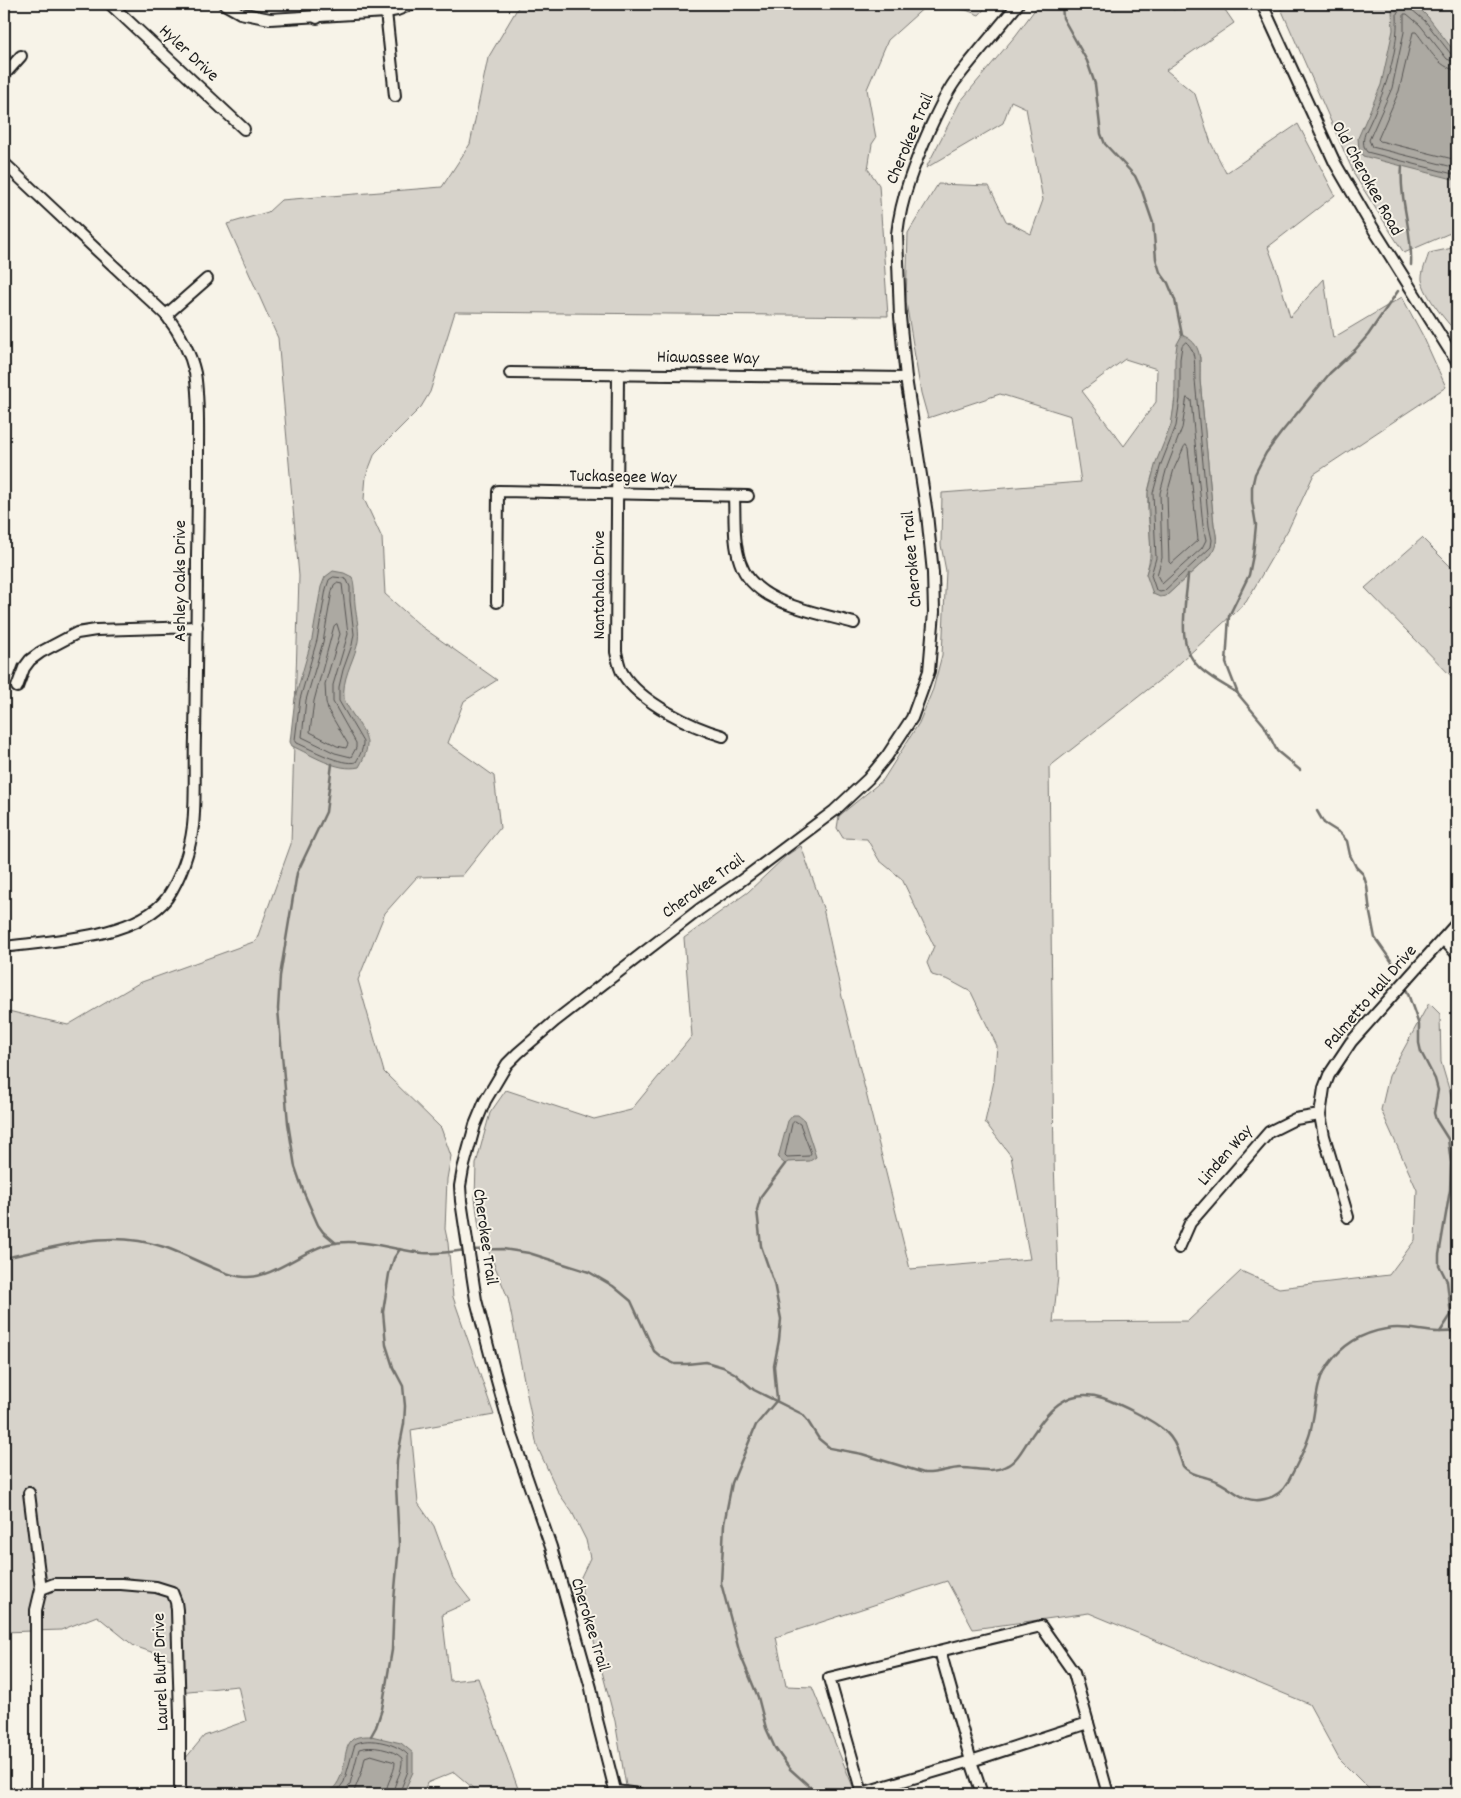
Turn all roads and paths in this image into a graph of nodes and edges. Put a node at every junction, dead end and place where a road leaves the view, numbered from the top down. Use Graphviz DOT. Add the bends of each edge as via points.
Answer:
graph roads {
  1 [pos="110,4"];
  2 [pos="224,4"];
  3 [pos="317,4"];
  4 [pos="412,4"];
  5 [pos="1018,4"];
  6 [pos="1262,4"];
  7 [pos="386,12"];
  8 [pos="317,18"];
  9 [pos="21,56"];
  10 [pos="4,75"];
  11 [pos="395,96"];
  12 [pos="244,129"];
  13 [pos="4,163"];
  14 [pos="207,279"];
  15 [pos="166,315"];
  16 [pos="1457,362"];
  17 [pos="510,373"];
  18 [pos="618,374"];
  19 [pos="906,378"];
  20 [pos="617,495"];
  21 [pos="748,496"];
  22 [pos="734,497"];
  23 [pos="497,602"];
  24 [pos="854,623"];
  25 [pos="197,627"];
  26 [pos="17,686"];
  27 [pos="723,736"];
  28 [pos="1457,923"];
  29 [pos="1443,939"];
  30 [pos="4,947"];
  31 [pos="1457,954"];
  32 [pos="1320,1115"];
  33 [pos="1348,1217"];
  34 [pos="1179,1248"];
  35 [pos="29,1493"];
  36 [pos="41,1589"];
  37 [pos="940,1651"];
  38 [pos="1088,1723"];
  39 [pos="971,1760"];
  40 [pos="616,1793"];
  41 [pos="36,1794"];
  42 [pos="180,1794"];
  43 [pos="639,1794"];
  44 [pos="982,1794"];
  45 [pos="1108,1794"];
  1 -- 12 [label="street, Hyler Drive"];
  2 -- 8 [label="street" via="261,19"];
  3 -- 8 [label="street"];
  4 -- 7 [label="street"];
  5 -- 19 [label="street, Cherokee Trail" via="954,82 915,162 902,205 897,234"];
  6 -- 16 [label="street, Old Cherokee Road" via="1335,163"];
  7 -- 8 [label="street"];
  7 -- 11 [label="street"];
  9 -- 10 [label="street"];
  13 -- 15 [label="street, Ashley Oaks Drive"];
  14 -- 15 [label="street"];
  15 -- 25 [label="street, Ashley Oaks Drive" via="186,345 195,376 198,418"];
  17 -- 18 [label="street, Hiawassee Way"];
  18 -- 19 [label="street, Hiawassee Way"];
  18 -- 20 [label="street, Nantahala Drive"];
  19 -- 40 [label="street, Cherokee Trail" via="930,537 934,612 929,671 912,718 868,779 834,811 555,1021 508,1064 485,1101 470,1140 460,1186 479,1308 512,1435 551,1547 591,1688"];
  20 -- 22 [label="street, Tuckasegee Way"];
  20 -- 23 [label="street, Tuckasegee Way" via="498,492"];
  20 -- 27 [label="street, Nantahala Drive" via="616,652 622,673 656,704 700,729"];
  21 -- 22 [label="street, Tuckasegee Way"];
  22 -- 24 [label="street" via="740,561 756,586 783,602"];
  25 -- 26 [label="street" via="77,633 30,660"];
  25 -- 30 [label="street, Ashley Oaks Drive" via="193,825 184,865 166,898 126,925 59,942"];
  28 -- 29 [label="street, Palmetto Hall Drive"];
  29 -- 31 [label="street"];
  29 -- 32 [label="street, Palmetto Hall Drive" via="1336,1063 1328,1075"];
  32 -- 33 [label="street, Palmetto Hall Drive"];
  32 -- 34 [label="street, Linden Way" via="1295,1119 1269,1132 1190,1223"];
  35 -- 36 [label="street"];
  36 -- 41 [label="street" via="36,1610"];
  36 -- 42 [label="street, Laurel Bluff Drive" via="54,1584 121,1584 172,1592 177,1610"];
  37 -- 38 [label="street" via="1040,1626 1074,1673"];
  37 -- 39 [label="street"];
  37 -- 39 [label="street" via="829,1678 862,1793"];
  38 -- 39 [label="street"];
  38 -- 45 [label="street"];
  39 -- 44 [label="street"];
  40 -- 43 [label="street"];
}
